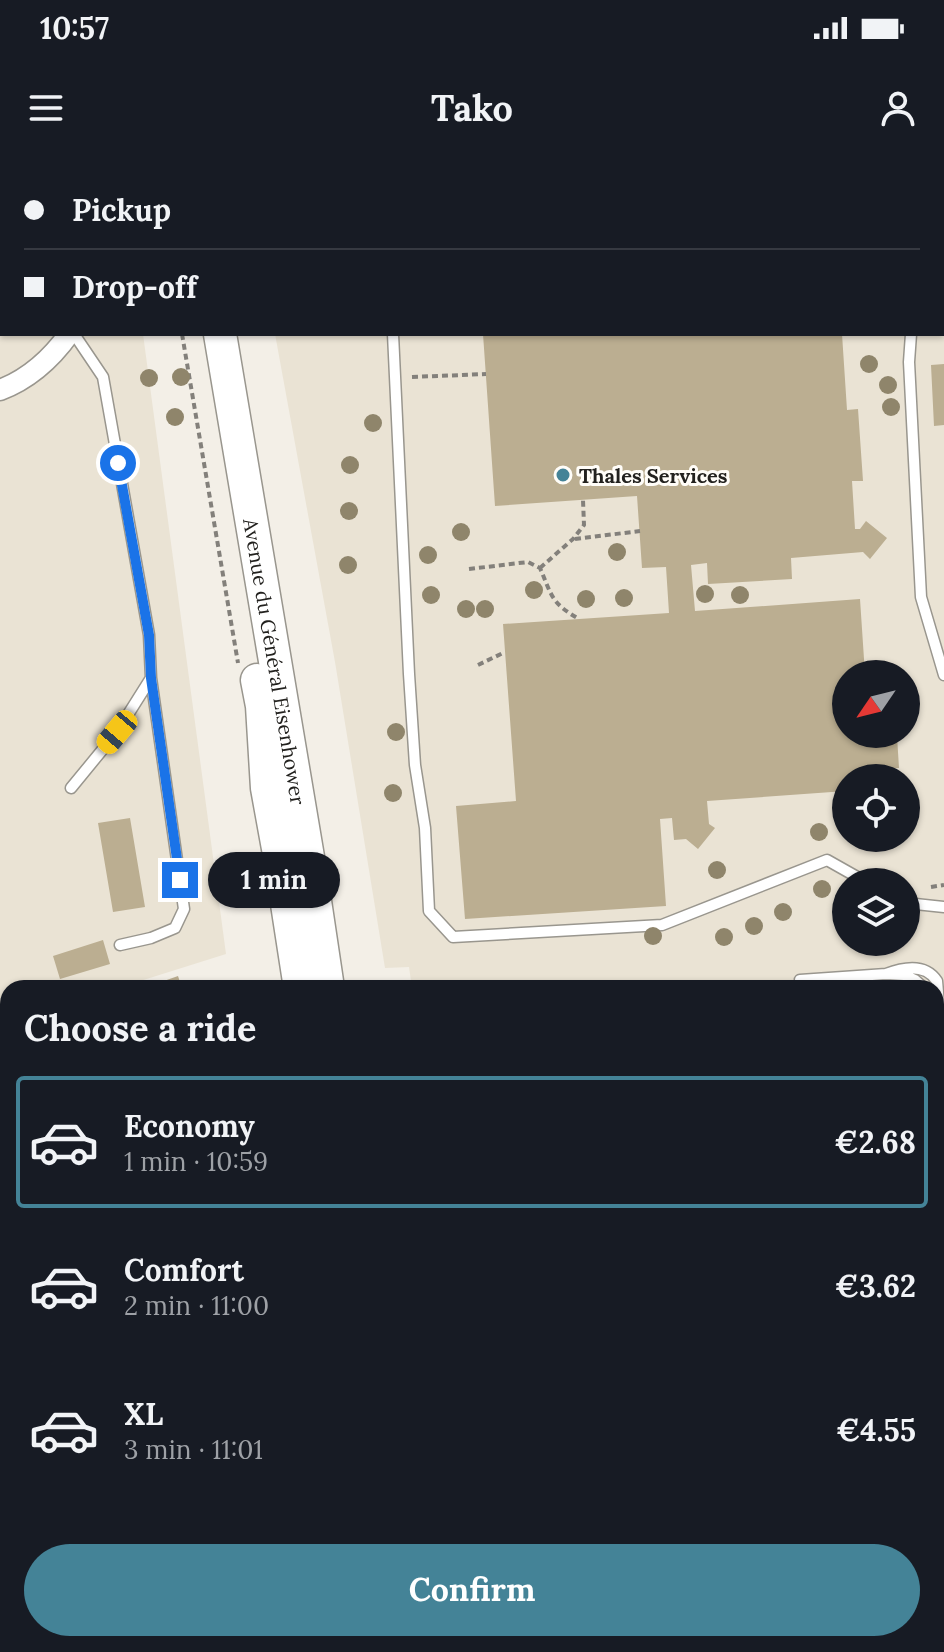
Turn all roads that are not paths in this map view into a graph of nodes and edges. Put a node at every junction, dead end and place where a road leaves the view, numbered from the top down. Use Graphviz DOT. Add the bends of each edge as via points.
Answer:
graph roads {
  1 [pos="70,336"];
  2 [pos="73,336"];
  3 [pos="199,336"];
  4 [pos="220,336"];
  5 [pos="393,336"];
  6 [pos="911,336"];
  7 [pos="0,390"];
  8 [pos="944,675"];
  9 [pos="151,678"];
  10 [pos="71,788"];
  11 [pos="841,868"];
  12 [pos="920,904"];
  13 [pos="944,907"];
  14 [pos="120,945"];
  15 [pos="886,974"];
  16 [pos="299,980"];
  17 [pos="327,980"];
  18 [pos="800,980"];
  19 [pos="915,980"];
  20 [pos="936,980"];
  1 -- 7 [label="street" via="36,370"];
  2 -- 9 [label="lane" via="103,377 149,635"];
  3 -- 16 [label="main road, Avenue du Général Eisenhower" via="262,706 267,788"];
  4 -- 17 [label="main road, Avenue du Général Eisenhower"];
  5 -- 11 [label="lane" via="409,674 429,911 453,937 662,925 827,860"];
  6 -- 8 [label="lane" via="921,597"];
  9 -- 10 [label="lane" via="117,732"];
  9 -- 14 [label="lane" via="184,909 175,928"];
  12 -- 13 [label="lane"];
  15 -- 18 [label="lane"];
  15 -- 19 [label="lane"];
  15 -- 20 [label="lane" via="915,968"];
}
